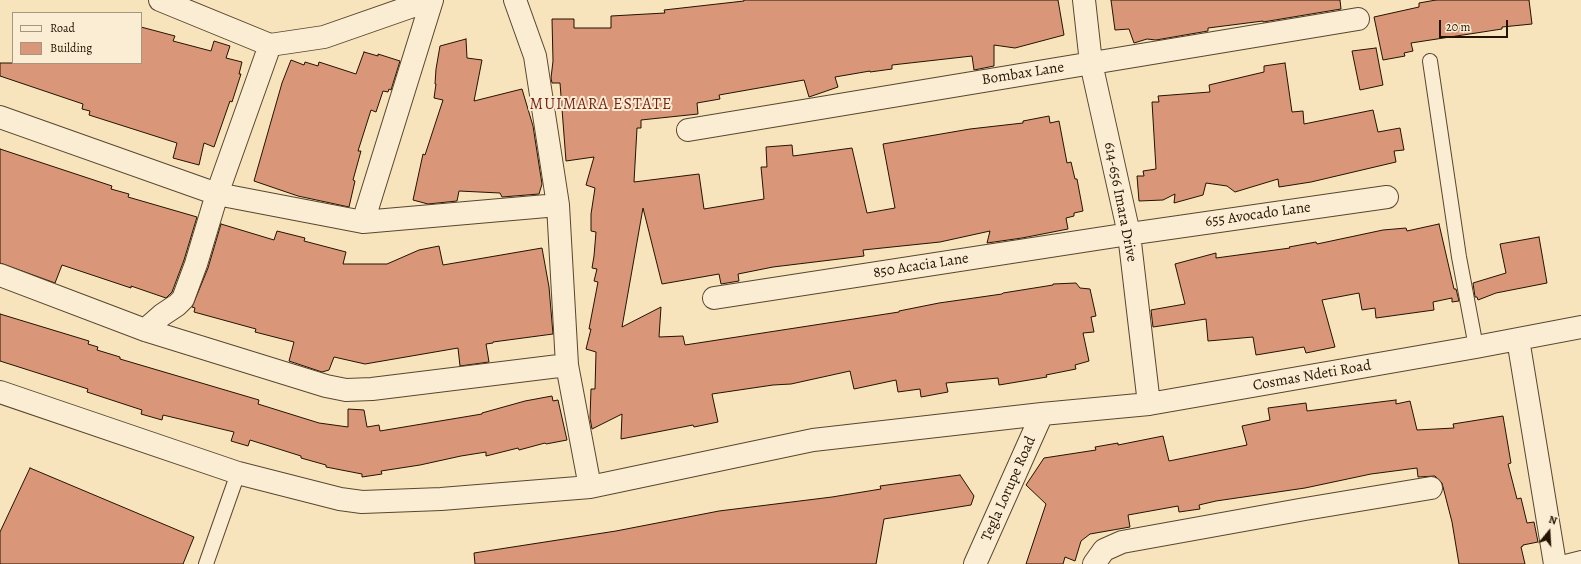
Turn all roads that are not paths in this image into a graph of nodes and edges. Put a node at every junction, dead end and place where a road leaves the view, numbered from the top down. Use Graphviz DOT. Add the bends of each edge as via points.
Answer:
graph roads {
  1 [pos="160,0"];
  2 [pos="431,0"];
  3 [pos="515,0"];
  4 [pos="1084,0"];
  5 [pos="1358,19"];
  6 [pos="270,45"];
  7 [pos="1430,61"];
  8 [pos="1091,63"];
  9 [pos="0,117"];
  10 [pos="688,130"];
  11 [pos="217,194"];
  12 [pos="1387,197"];
  13 [pos="558,204"];
  14 [pos="363,222"];
  15 [pos="1129,234"];
  16 [pos="0,275"];
  17 [pos="714,298"];
  18 [pos="1581,327"];
  19 [pos="145,330"];
  20 [pos="1518,339"];
  21 [pos="1476,347"];
  22 [pos="567,365"];
  23 [pos="0,392"];
  24 [pos="1149,404"];
  25 [pos="1042,414"];
  26 [pos="238,473"];
  27 [pos="590,487"];
  28 [pos="1431,488"];
  29 [pos="1581,558"];
  30 [pos="206,564"];
  31 [pos="975,564"];
  32 [pos="1094,564"];
  33 [pos="1556,564"];
  1 -- 6 [label="street"];
  2 -- 6 [label="street" via="324,36"];
  2 -- 14 [label="street"];
  3 -- 13 [label="street" via="535,56"];
  4 -- 8 [label="street, 614-656 Imara Drive"];
  5 -- 8 [label="street, Bombax Lane"];
  6 -- 11 [label="street"];
  7 -- 21 [label="lane" via="1459,257"];
  8 -- 10 [label="street, Bombax Lane"];
  8 -- 15 [label="street, 614-656 Imara Drive"];
  9 -- 11 [label="street"];
  11 -- 14 [label="street"];
  11 -- 19 [label="street" via="183,299"];
  12 -- 15 [label="street, 655 Avocado Lane"];
  13 -- 14 [label="street"];
  13 -- 22 [label="street"];
  15 -- 17 [label="street, 850 Acacia Lane"];
  15 -- 24 [label="street, 614-656 Imara Drive"];
  16 -- 19 [label="street"];
  18 -- 20 [label="street, Cosmas Ndeti Road"];
  19 -- 22 [label="street" via="346,390"];
  20 -- 21 [label="street, Cosmas Ndeti Road"];
  20 -- 33 [label="street"];
  21 -- 24 [label="street, Cosmas Ndeti Road"];
  22 -- 27 [label="street"];
  23 -- 26 [label="street, Cosmas Ndeti Road"];
  24 -- 25 [label="street, Cosmas Ndeti Road"];
  25 -- 27 [label="street, Cosmas Ndeti Road" via="814,440"];
  25 -- 31 [label="street, Tegla Lorupe Road"];
  26 -- 27 [label="street, Cosmas Ndeti Road" via="340,499 362,502 440,499"];
  26 -- 30 [label="lane"];
  28 -- 32 [label="street" via="1122,542 1104,550"];
  29 -- 33 [label="lane"];
}
